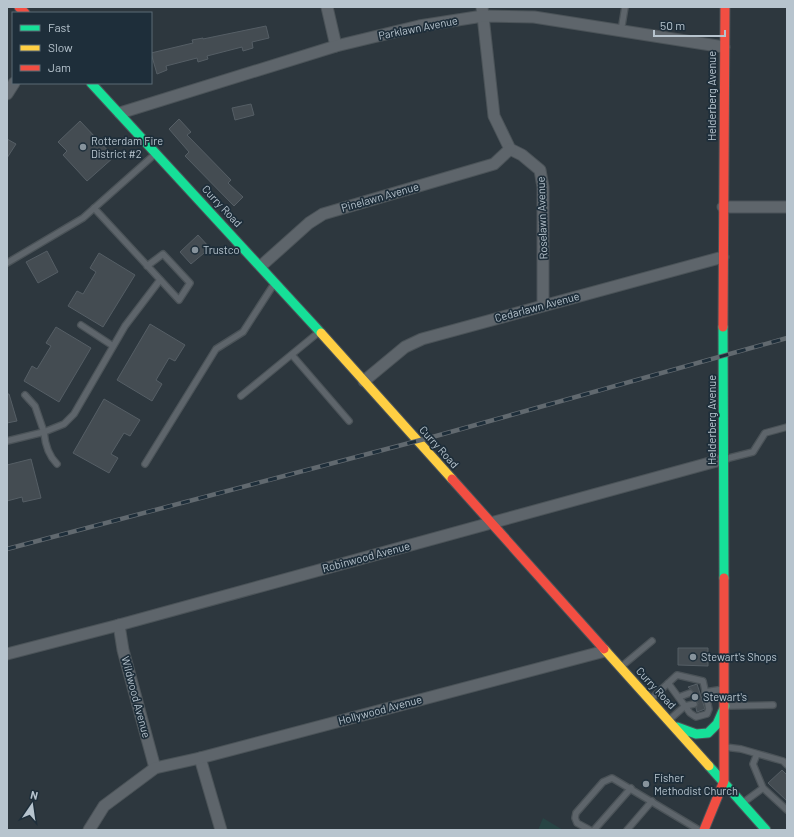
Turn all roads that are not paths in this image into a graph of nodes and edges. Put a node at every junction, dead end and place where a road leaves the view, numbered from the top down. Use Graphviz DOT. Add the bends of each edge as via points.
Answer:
graph roads {
  1 [pos="327,7"];
  2 [pos="625,7"];
  3 [pos="725,7"];
  4 [pos="483,12"];
  5 [pos="621,31"];
  6 [pos="336,46"];
  7 [pos="724,47"];
  8 [pos="13,84"];
  9 [pos="92,84"];
  10 [pos="7,94"];
  11 [pos="120,113"];
  12 [pos="510,149"];
  13 [pos="157,153"];
  14 [pos="723,207"];
  15 [pos="787,207"];
  16 [pos="94,208"];
  17 [pos="723,257"];
  18 [pos="7,263"];
  19 [pos="147,266"];
  20 [pos="261,266"];
  21 [pos="160,280"];
  22 [pos="276,282"];
  23 [pos="543,305"];
  24 [pos="81,325"];
  25 [pos="320,332"];
  26 [pos="113,346"];
  27 [pos="292,355"];
  28 [pos="364,381"];
  29 [pos="25,395"];
  30 [pos="241,396"];
  31 [pos="349,421"];
  32 [pos="787,427"];
  33 [pos="44,432"];
  34 [pos="7,441"];
  35 [pos="724,459"];
  36 [pos="57,464"];
  37 [pos="145,464"];
  38 [pos="491,522"];
  39 [pos="119,625"];
  40 [pos="652,641"];
  41 [pos="605,651"];
  42 [pos="7,654"];
  43 [pos="621,668"];
  44 [pos="668,683"];
  45 [pos="725,689"];
  46 [pos="703,690"];
  47 [pos="690,693"];
  48 [pos="679,697"];
  49 [pos="650,700"];
  50 [pos="694,704"];
  51 [pos="773,705"];
  52 [pos="685,706"];
  53 [pos="725,706"];
  54 [pos="672,723"];
  55 [pos="725,747"];
  56 [pos="757,754"];
  57 [pos="200,758"];
  58 [pos="787,765"];
  59 [pos="155,768"];
  60 [pos="724,781"];
  61 [pos="631,788"];
  62 [pos="763,788"];
  63 [pos="652,801"];
  64 [pos="743,803"];
  65 [pos="787,810"];
  66 [pos="90,830"];
  67 [pos="221,830"];
  68 [pos="590,830"];
  69 [pos="594,830"];
  70 [pos="627,830"];
  71 [pos="699,830"];
  72 [pos="704,830"];
  73 [pos="766,830"];
  1 -- 6 [label="street"];
  2 -- 5 [label="lane"];
  3 -- 7 [label="main road, Helderberg Avenue"];
  4 -- 5 [label="street, Parklawn Avenue" via="534,17"];
  4 -- 6 [label="street, Parklawn Avenue"];
  4 -- 12 [label="street" via="494,116"];
  5 -- 7 [label="street, Parklawn Avenue"];
  6 -- 11 [label="street, Parklawn Avenue"];
  7 -- 14 [label="main road, Helderberg Avenue"];
  8 -- 10 [label="street"];
  9 -- 11 [label="main road, Curry Road"];
  11 -- 13 [label="main road, Curry Road"];
  12 -- 20 [label="street, Pinelawn Avenue" via="494,164 323,214 309,223"];
  12 -- 23 [label="street, Roselawn Avenue" via="540,170 543,187"];
  13 -- 16 [label="lane"];
  13 -- 20 [label="main road, Curry Road"];
  14 -- 15 [label="street"];
  14 -- 17 [label="main road, Helderberg Avenue"];
  16 -- 18 [label="lane" via="83,218"];
  16 -- 19 [label="lane"];
  17 -- 23 [label="street, Cedarlawn Avenue"];
  17 -- 35 [label="main road, Helderberg Avenue"];
  19 -- 21 [label="lane"];
  19 -- 21 [label="lane" via="163,254 190,283 179,300"];
  20 -- 22 [label="main road, Curry Road"];
  21 -- 26 [label="lane"];
  22 -- 25 [label="main road, Curry Road"];
  22 -- 37 [label="lane" via="243,332 216,349"];
  23 -- 28 [label="street, Cedarlawn Avenue" via="422,339 405,347"];
  24 -- 26 [label="lane"];
  25 -- 27 [label="lane"];
  25 -- 28 [label="main road, Curry Road"];
  26 -- 33 [label="lane" via="74,414 64,424"];
  27 -- 30 [label="lane"];
  27 -- 31 [label="lane"];
  28 -- 38 [label="main road, Curry Road"];
  29 -- 33 [label="lane" via="35,406"];
  32 -- 35 [label="lane" via="765,433 753,452"];
  33 -- 34 [label="lane"];
  33 -- 36 [label="lane" via="51,458"];
  35 -- 38 [label="street, Robinwood Avenue"];
  35 -- 45 [label="main road, Helderberg Avenue"];
  38 -- 39 [label="street, Robinwood Avenue"];
  38 -- 41 [label="main road, Curry Road"];
  39 -- 42 [label="street, Robinwood Avenue"];
  39 -- 59 [label="street, Wildwood Avenue" via="123,650"];
  40 -- 43 [label="lane"];
  41 -- 43 [label="main road, Curry Road"];
  41 -- 57 [label="street, Hollywood Avenue"];
  43 -- 49 [label="main road, Curry Road"];
  44 -- 46 [label="lane" via="677,675 703,681"];
  44 -- 48 [label="lane"];
  44 -- 49 [label="lane"];
  45 -- 46 [label="lane"];
  45 -- 53 [label="main road, Helderberg Avenue"];
  46 -- 52 [label="lane" via="709,710 707,714 696,717"];
  47 -- 48 [label="lane"];
  48 -- 52 [label="lane"];
  49 -- 54 [label="main road, Curry Road"];
  50 -- 52 [label="lane"];
  51 -- 53 [label="lane"];
  52 -- 54 [label="lane"];
  53 -- 54 [label="main road" via="716,727 709,733 694,734"];
  53 -- 55 [label="main road, Helderberg Avenue"];
  54 -- 60 [label="main road, Curry Road"];
  55 -- 56 [label="lane"];
  55 -- 60 [label="main road, Helderberg Avenue"];
  56 -- 58 [label="lane" via="782,761"];
  56 -- 62 [label="lane" via="753,764"];
  57 -- 59 [label="street, Hollywood Avenue"];
  57 -- 67 [label="street"];
  59 -- 66 [label="street" via="104,806"];
  60 -- 64 [label="main road, Curry Road"];
  60 -- 72 [label="main road, Helderberg Avenue"];
  61 -- 63 [label="lane"];
  61 -- 68 [label="lane" via="612,778 603,782 576,813 577,823"];
  61 -- 69 [label="lane"];
  62 -- 64 [label="lane"];
  62 -- 65 [label="lane"];
  63 -- 70 [label="lane"];
  63 -- 71 [label="lane"];
  64 -- 73 [label="main road, Curry Road" via="757,824"];
}
